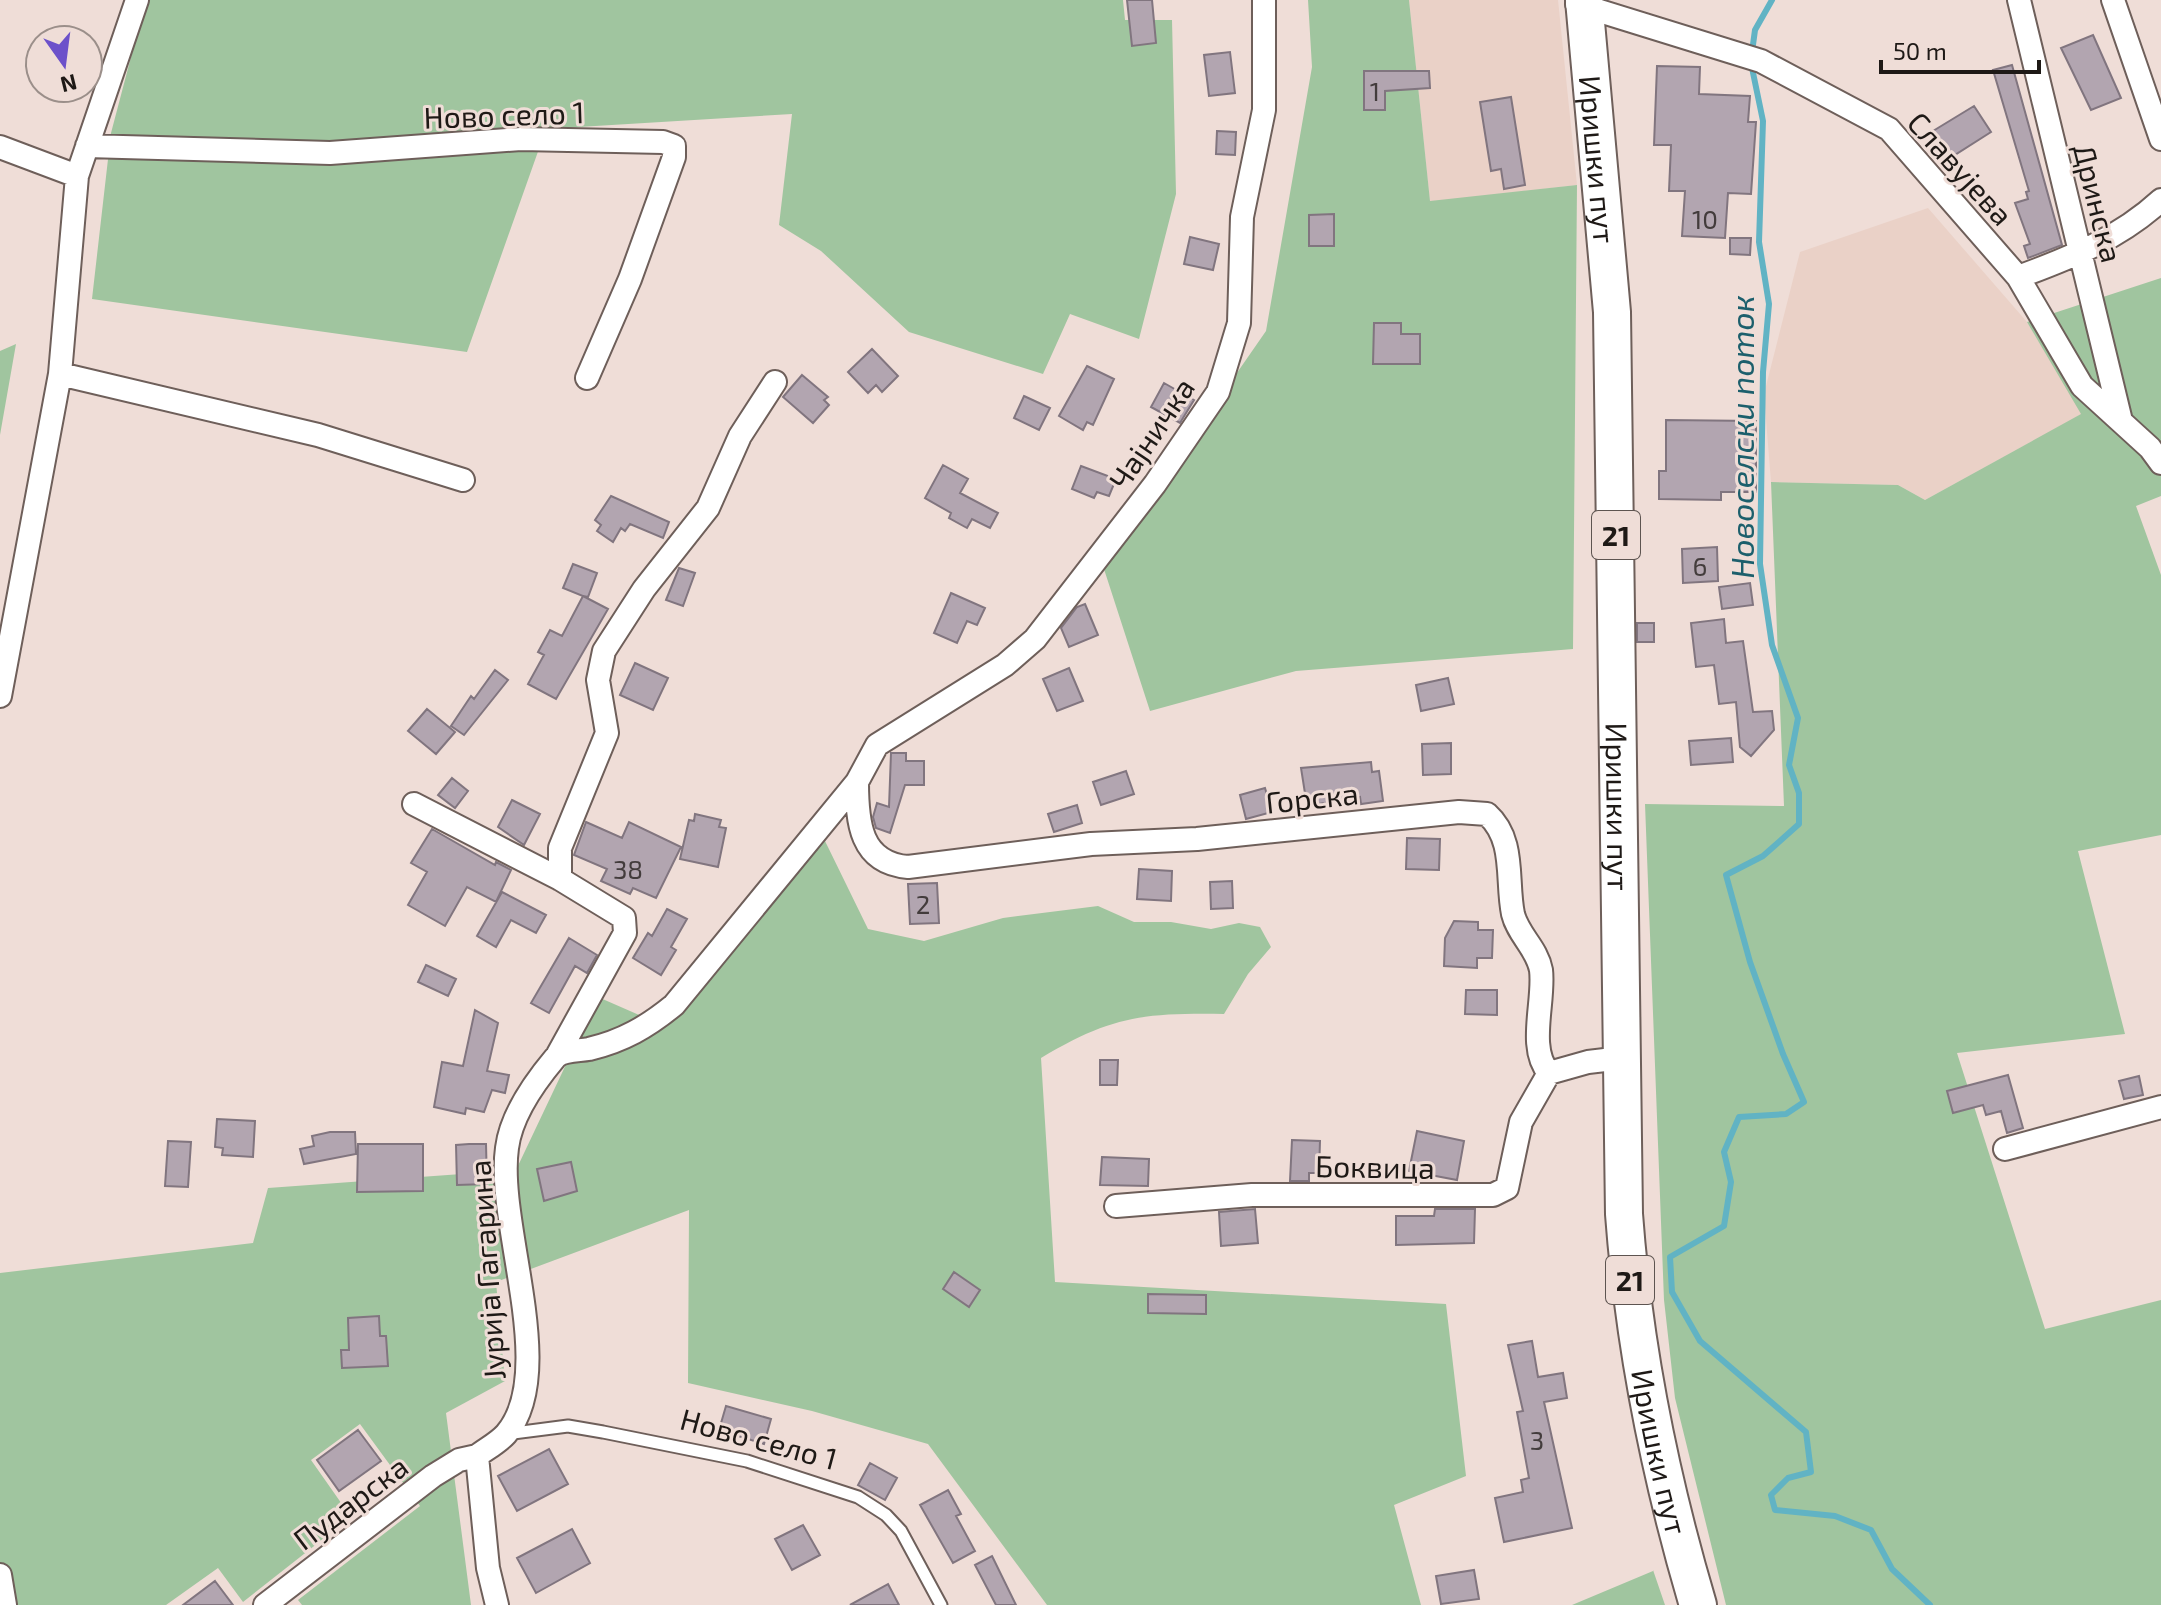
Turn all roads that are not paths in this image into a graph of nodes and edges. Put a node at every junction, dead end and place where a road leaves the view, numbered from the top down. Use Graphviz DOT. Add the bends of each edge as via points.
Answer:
graph roads {
  1 [pos="137,0"];
  2 [pos="1264,0"];
  3 [pos="2019,0"];
  4 [pos="2113,0"];
  5 [pos="1579,3"];
  6 [pos="2161,139"];
  7 [pos="87,146"];
  8 [pos="0,147"];
  9 [pos="77,176"];
  10 [pos="2161,200"];
  11 [pos="2082,253"];
  12 [pos="2018,277"];
  13 [pos="60,374"];
  14 [pos="587,378"];
  15 [pos="775,382"];
  16 [pos="2121,421"];
  17 [pos="2161,463"];
  18 [pos="463,480"];
  19 [pos="0,696"];
  20 [pos="857,782"];
  21 [pos="414,804"];
  22 [pos="560,879"];
  23 [pos="558,1054"];
  24 [pos="1622,1058"];
  25 [pos="1549,1073"];
  26 [pos="2161,1107"];
  27 [pos="2005,1149"];
  28 [pos="1116,1206"];
  29 [pos="506,1434"];
  30 [pos="477,1456"];
  31 [pos="0,1575"];
  32 [pos="5,1605"];
  33 [pos="265,1605"];
  34 [pos="497,1605"];
  35 [pos="941,1605"];
  36 [pos="1698,1605"];
  1 -- 7 [label="street"];
  2 -- 20 [label="street, Чајничка" via="1264,110 1242,217 1239,323 1218,392 1155,484 1035,639 1005,665 877,745"];
  3 -- 11 [label="street, Дринска"];
  4 -- 6 [label="street"];
  5 -- 12 [label="street, Славујева" via="1761,61 1889,129"];
  5 -- 24 [label="main road, Иришки пут / 21" via="1612,312"];
  7 -- 9 [label="street"];
  7 -- 14 [label="street, Ново село 1" via="330,153 521,139 674,146 630,279"];
  8 -- 9 [label="street"];
  9 -- 13 [label="street"];
  10 -- 11 [label="street" via="2140,220"];
  11 -- 12 [label="street"];
  11 -- 16 [label="street, Дринска"];
  12 -- 16 [label="street, Славујева" via="2082,386"];
  13 -- 18 [label="street" via="318,435"];
  13 -- 19 [label="street"];
  15 -- 22 [label="street" via="740,436 708,508 644,589 604,651 598,680 607,733 560,848"];
  16 -- 17 [label="street, Славујева"];
  20 -- 23 [label="street" via="674,1005 630,1036"];
  20 -- 25 [label="street, Горска" via="859,820 868,848 881,860 908,867 1091,844 1197,839 1459,812 1487,814 1501,830 1517,924 1540,967 1540,1059"];
  21 -- 22 [label="street"];
  22 -- 23 [label="street, Јурија Гагарина" via="620,913 625,923 621,940"];
  23 -- 29 [label="street, Јурија Гагарина" via="527,1095 506,1150 505,1180 528,1368"];
  24 -- 25 [label="street"];
  24 -- 36 [label="main road, Иришки пут / 21" via="1624,1214 1636,1331 1657,1457"];
  25 -- 28 [label="street, Боквица" via="1521,1122 1507,1188 1493,1195 1252,1195"];
  26 -- 27 [label="street"];
  29 -- 30 [label="street, Јурија Гагарина"];
  29 -- 35 [label="lane, Ново село 1" via="568,1426 603,1432 747,1461 858,1497 901,1531"];
  30 -- 33 [label="street, Пударска" via="433,1476"];
  30 -- 34 [label="street" via="486,1554"];
  31 -- 32 [label="street"];
}
